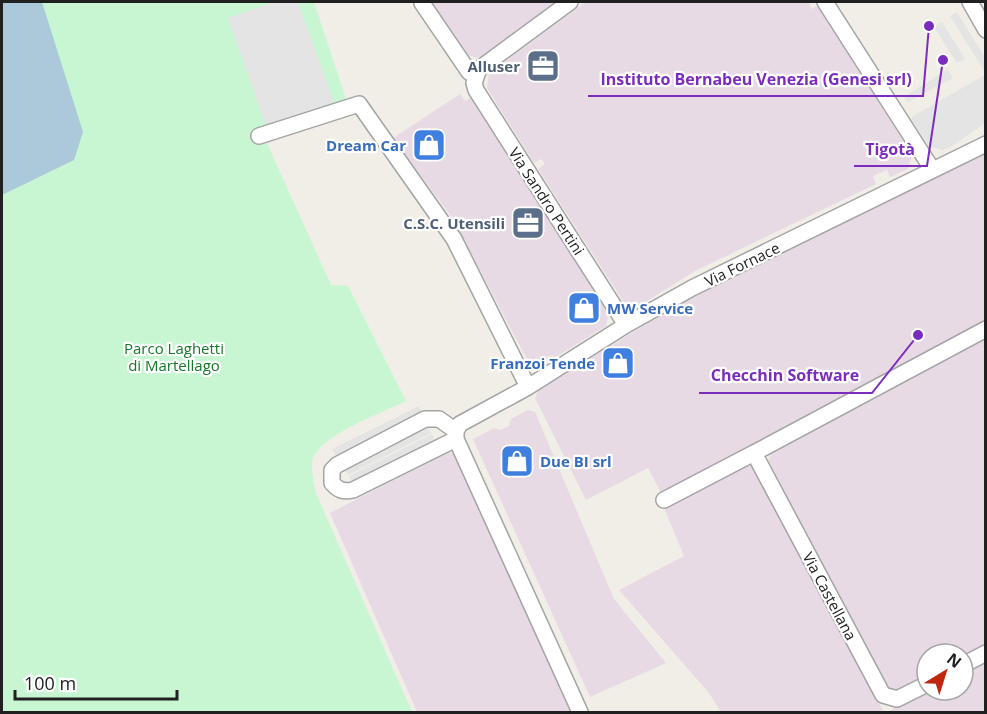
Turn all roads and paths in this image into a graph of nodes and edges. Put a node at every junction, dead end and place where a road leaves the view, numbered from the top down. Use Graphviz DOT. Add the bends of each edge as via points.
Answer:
graph roads {
  1 [pos="570,2"];
  2 [pos="825,2"];
  3 [pos="970,2"];
  4 [pos="422,3"];
  5 [pos="986,30"];
  6 [pos="475,76"];
  7 [pos="986,134"];
  8 [pos="259,136"];
  9 [pos="986,144"];
  10 [pos="964,154"];
  11 [pos="932,169"];
  12 [pos="626,325"];
  13 [pos="986,329"];
  14 [pos="528,387"];
  15 [pos="456,435"];
  16 [pos="754,453"];
  17 [pos="664,500"];
  18 [pos="915,690"];
  19 [pos="580,712"];
  1 -- 6 [label="street" via="478,69"];
  2 -- 11 [label="street"];
  3 -- 5 [label="street"];
  4 -- 6 [label="street, Via Sandro Pertini"];
  6 -- 12 [label="street, Via Sandro Pertini" via="476,90"];
  7 -- 10 [label="street, Via Fornace"];
  8 -- 14 [label="street" via="359,104 454,239"];
  9 -- 10 [label="street, Via Fornace"];
  10 -- 11 [label="street, Via Fornace"];
  11 -- 12 [label="street, Via Fornace"];
  12 -- 14 [label="street, Via Fornace"];
  13 -- 16 [label="street"];
  14 -- 15 [label="street, Via Fornace" via="460,424"];
  15 -- 15 [label="street, Via Fornace" via="439,418 425,419 337,465 332,470 332,483 345,492 353,490"];
  15 -- 19 [label="street"];
  16 -- 17 [label="street"];
  16 -- 18 [label="street, Via Castellana" via="883,695 897,699"];
}
